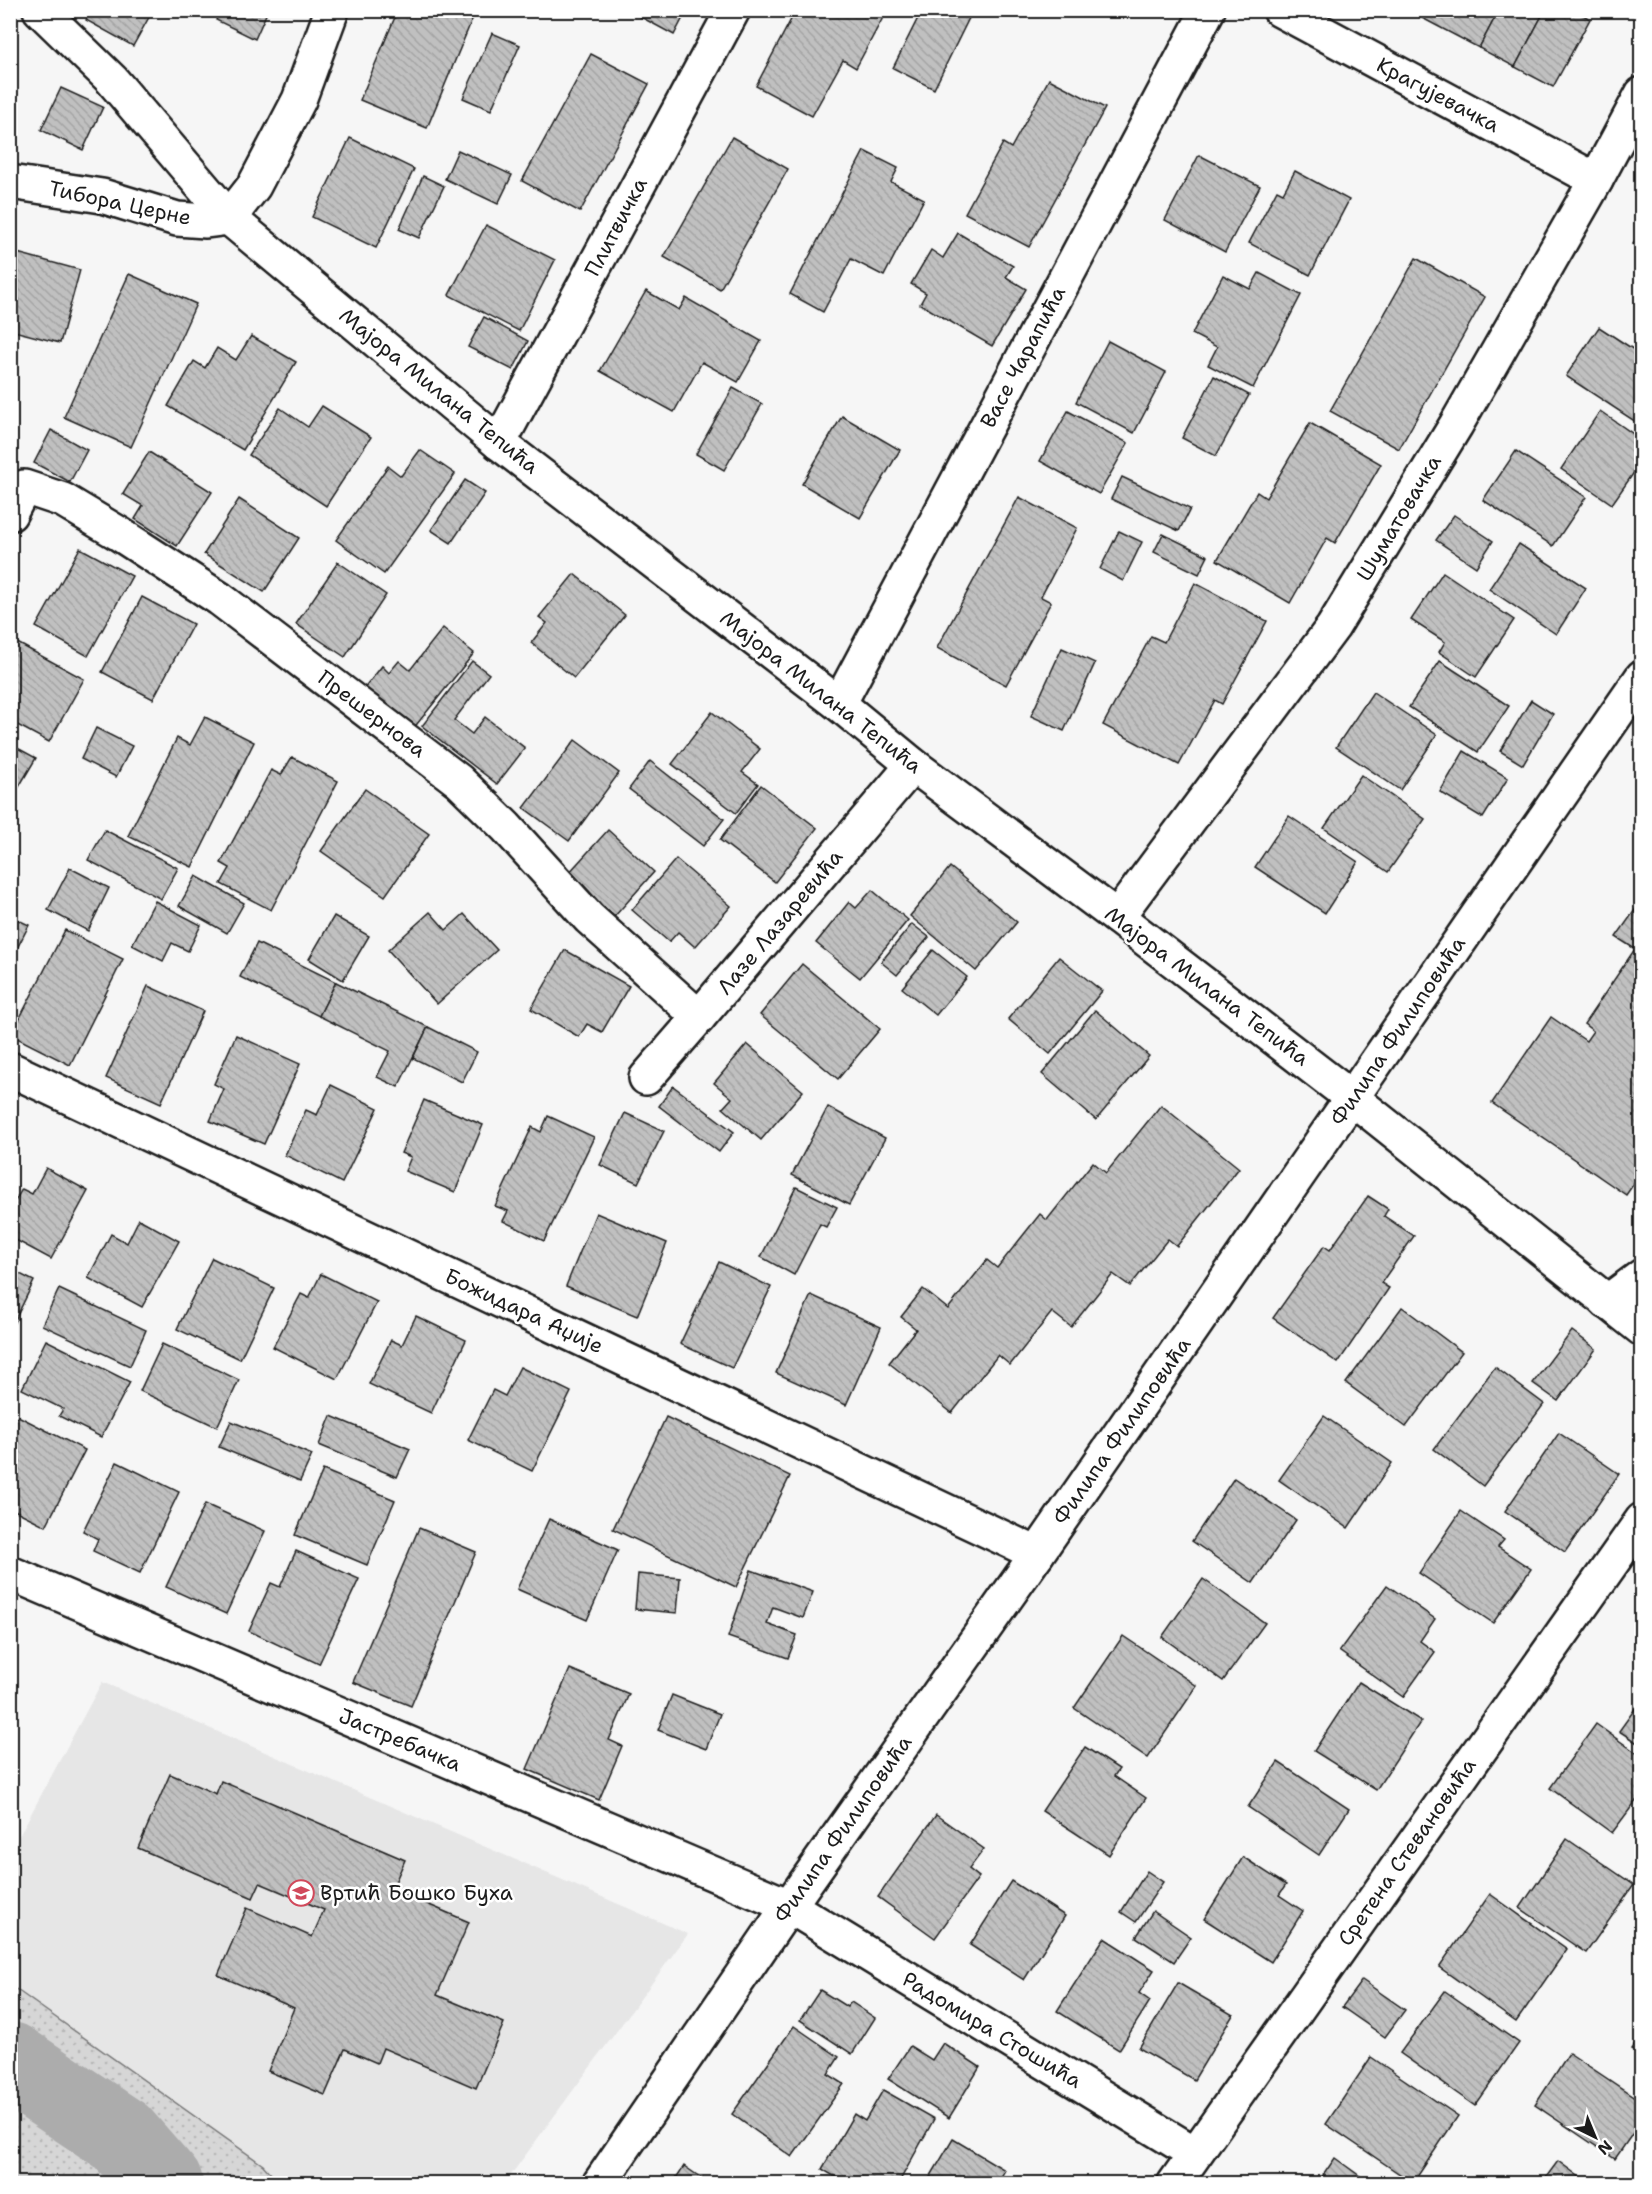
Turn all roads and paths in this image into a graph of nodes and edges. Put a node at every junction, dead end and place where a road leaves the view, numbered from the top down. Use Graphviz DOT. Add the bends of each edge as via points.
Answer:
graph roads {
  1 [pos="40,10"];
  2 [pos="332,10"];
  3 [pos="733,10"];
  4 [pos="1208,10"];
  5 [pos="1280,10"];
  6 [pos="1641,94"];
  7 [pos="1596,180"];
  8 [pos="10,182"];
  9 [pos="229,218"];
  10 [pos="499,443"];
  11 [pos="10,514"];
  12 [pos="1641,677"];
  13 [pos="839,704"];
  14 [pos="913,765"];
  15 [pos="1117,917"];
  16 [pos="699,1017"];
  17 [pos="10,1069"];
  18 [pos="646,1078"];
  19 [pos="1352,1098"];
  20 [pos="1641,1276"];
  21 [pos="1607,1302"];
  22 [pos="1641,1329"];
  23 [pos="1641,1520"];
  24 [pos="1037,1554"];
  25 [pos="10,1574"];
  26 [pos="789,1906"];
  27 [pos="1194,2153"];
  28 [pos="599,2184"];
  29 [pos="1174,2184"];
  1 -- 9 [label="street, Мајора Милана Тепића" via="112,80"];
  2 -- 9 [label="street" via="299,100 254,186"];
  3 -- 10 [label="street, Плитвичка"];
  4 -- 13 [label="street, Васе Чарапића"];
  5 -- 7 [label="street, Крагујевачка"];
  6 -- 7 [label="street, Шуматовачка"];
  7 -- 15 [label="street, Шуматовачка" via="1456,425 1333,627"];
  8 -- 9 [label="street, Тибора Церне" via="102,196 177,219"];
  9 -- 10 [label="street, Мајора Милана Тепића"];
  10 -- 13 [label="street, Мајора Милана Тепића"];
  11 -- 16 [label="street, Прешернова" via="24,487 63,500 220,599 459,781 589,918"];
  12 -- 19 [label="street, Филипа Филиповића"];
  13 -- 14 [label="street, Мајора Милана Тепића"];
  14 -- 15 [label="street, Мајора Милана Тепића"];
  14 -- 16 [label="street, Лазе Лазаревића"];
  15 -- 19 [label="street, Мајора Милана Тепића"];
  16 -- 18 [label="street, Лазе Лазаревића"];
  17 -- 24 [label="street, Божидара Аџије"];
  19 -- 21 [label="street, Мајора Милана Тепића"];
  19 -- 24 [label="street, Филипа Филиповића"];
  20 -- 21 [label="street"];
  21 -- 22 [label="street, Мајора Милана Тепића"];
  23 -- 27 [label="street, Сретена Стевановића"];
  24 -- 26 [label="street, Филипа Филиповића"];
  25 -- 26 [label="street, Јастребачка"];
  26 -- 27 [label="street, Радомира Стошића"];
  26 -- 28 [label="street, Филипа Филиповића"];
  27 -- 29 [label="street, Сретена Стевановића"];
}
